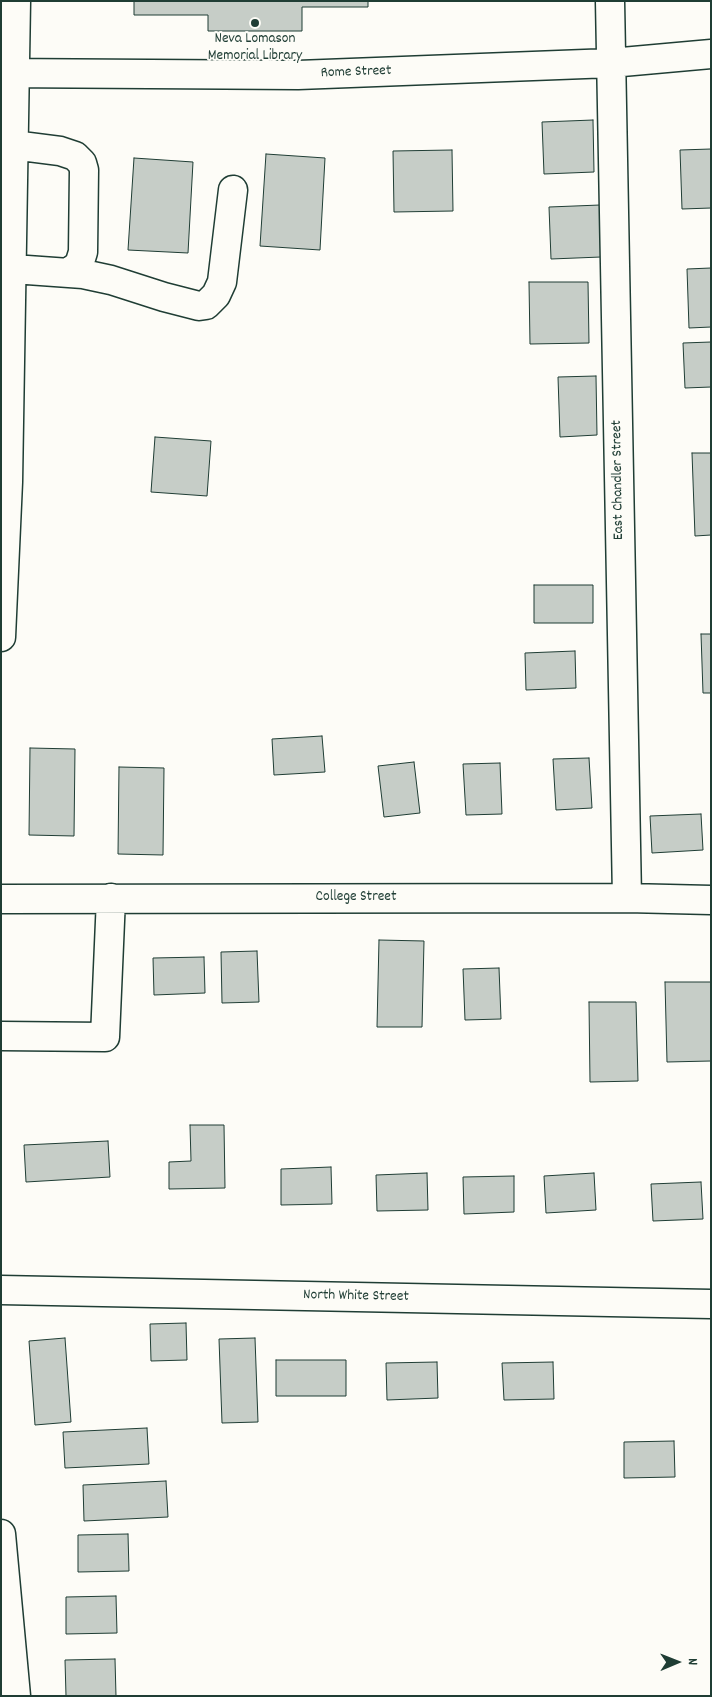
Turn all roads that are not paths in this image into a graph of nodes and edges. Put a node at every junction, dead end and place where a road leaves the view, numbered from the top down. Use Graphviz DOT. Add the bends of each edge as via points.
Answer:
graph roads {
  1 [pos="16,1"];
  2 [pos="610,1"];
  3 [pos="711,54"];
  4 [pos="611,63"];
  5 [pos="8,73"];
  6 [pos="13,145"];
  7 [pos="233,190"];
  8 [pos="12,269"];
  9 [pos="69,272"];
  10 [pos="1,637"];
  11 [pos="111,898"];
  12 [pos="627,898"];
  13 [pos="1,899"];
  14 [pos="711,900"];
  15 [pos="1,1036"];
  16 [pos="1,1290"];
  17 [pos="711,1304"];
  18 [pos="1,1534"];
  19 [pos="16,1696"];
  1 -- 5 [label="street"];
  2 -- 4 [label="street, East Chandler Street"];
  3 -- 4 [label="street, Rome Street"];
  4 -- 5 [label="street, Rome Street" via="298,75"];
  4 -- 12 [label="street, East Chandler Street"];
  5 -- 6 [label="street"];
  6 -- 8 [label="street"];
  6 -- 9 [label="street" via="60,151 75,156 82,163 83,252 79,265"];
  7 -- 9 [label="street" via="222,282 206,305 199,306 112,280"];
  8 -- 9 [label="street"];
  8 -- 10 [label="street"];
  11 -- 12 [label="street, College Street"];
  11 -- 13 [label="street, College Street"];
  11 -- 15 [label="street" via="105,1037"];
  12 -- 14 [label="street, College Street"];
  16 -- 17 [label="street, North White Street"];
  18 -- 19 [label="street"];
}
